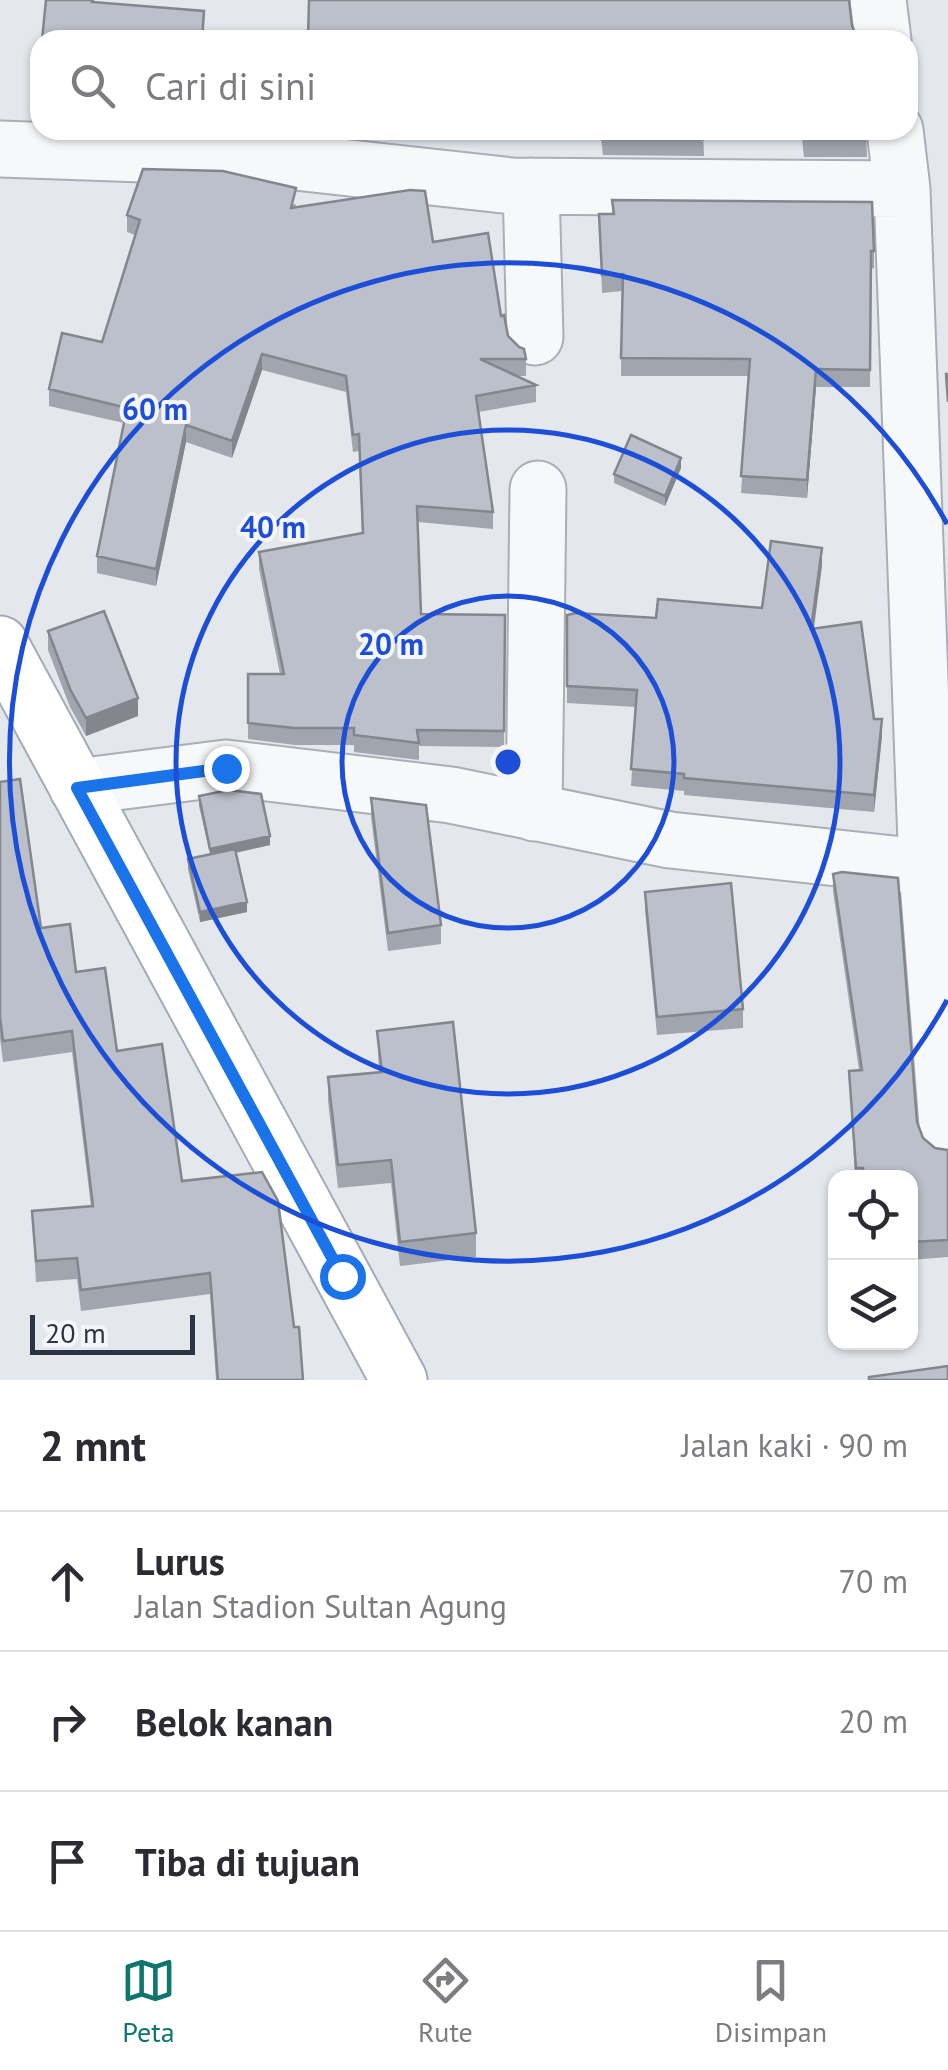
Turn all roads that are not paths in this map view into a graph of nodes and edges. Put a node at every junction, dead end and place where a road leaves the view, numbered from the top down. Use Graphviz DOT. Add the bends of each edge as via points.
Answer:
graph roads {
  1 [pos="878,0"];
  2 [pos="882,30"];
  3 [pos="896,140"];
  4 [pos="0,149"];
  5 [pos="531,186"];
  6 [pos="902,188"];
  7 [pos="535,337"];
  8 [pos="538,488"];
  9 [pos="0,644"];
  10 [pos="77,788"];
  11 [pos="534,813"];
  12 [pos="938,870"];
  13 [pos="948,1137"];
  14 [pos="399,1380"];
  1 -- 2 [label="street"];
  3 -- 6 [label="street"];
  4 -- 5 [label="street" via="260,158"];
  5 -- 6 [label="street"];
  5 -- 7 [label="street"];
  6 -- 12 [label="street"];
  8 -- 11 [label="street"];
  9 -- 10 [label="main road"];
  10 -- 11 [label="street" via="226,768 451,795"];
  10 -- 14 [label="main road"];
  11 -- 12 [label="street" via="670,840"];
  12 -- 13 [label="street"];
}
